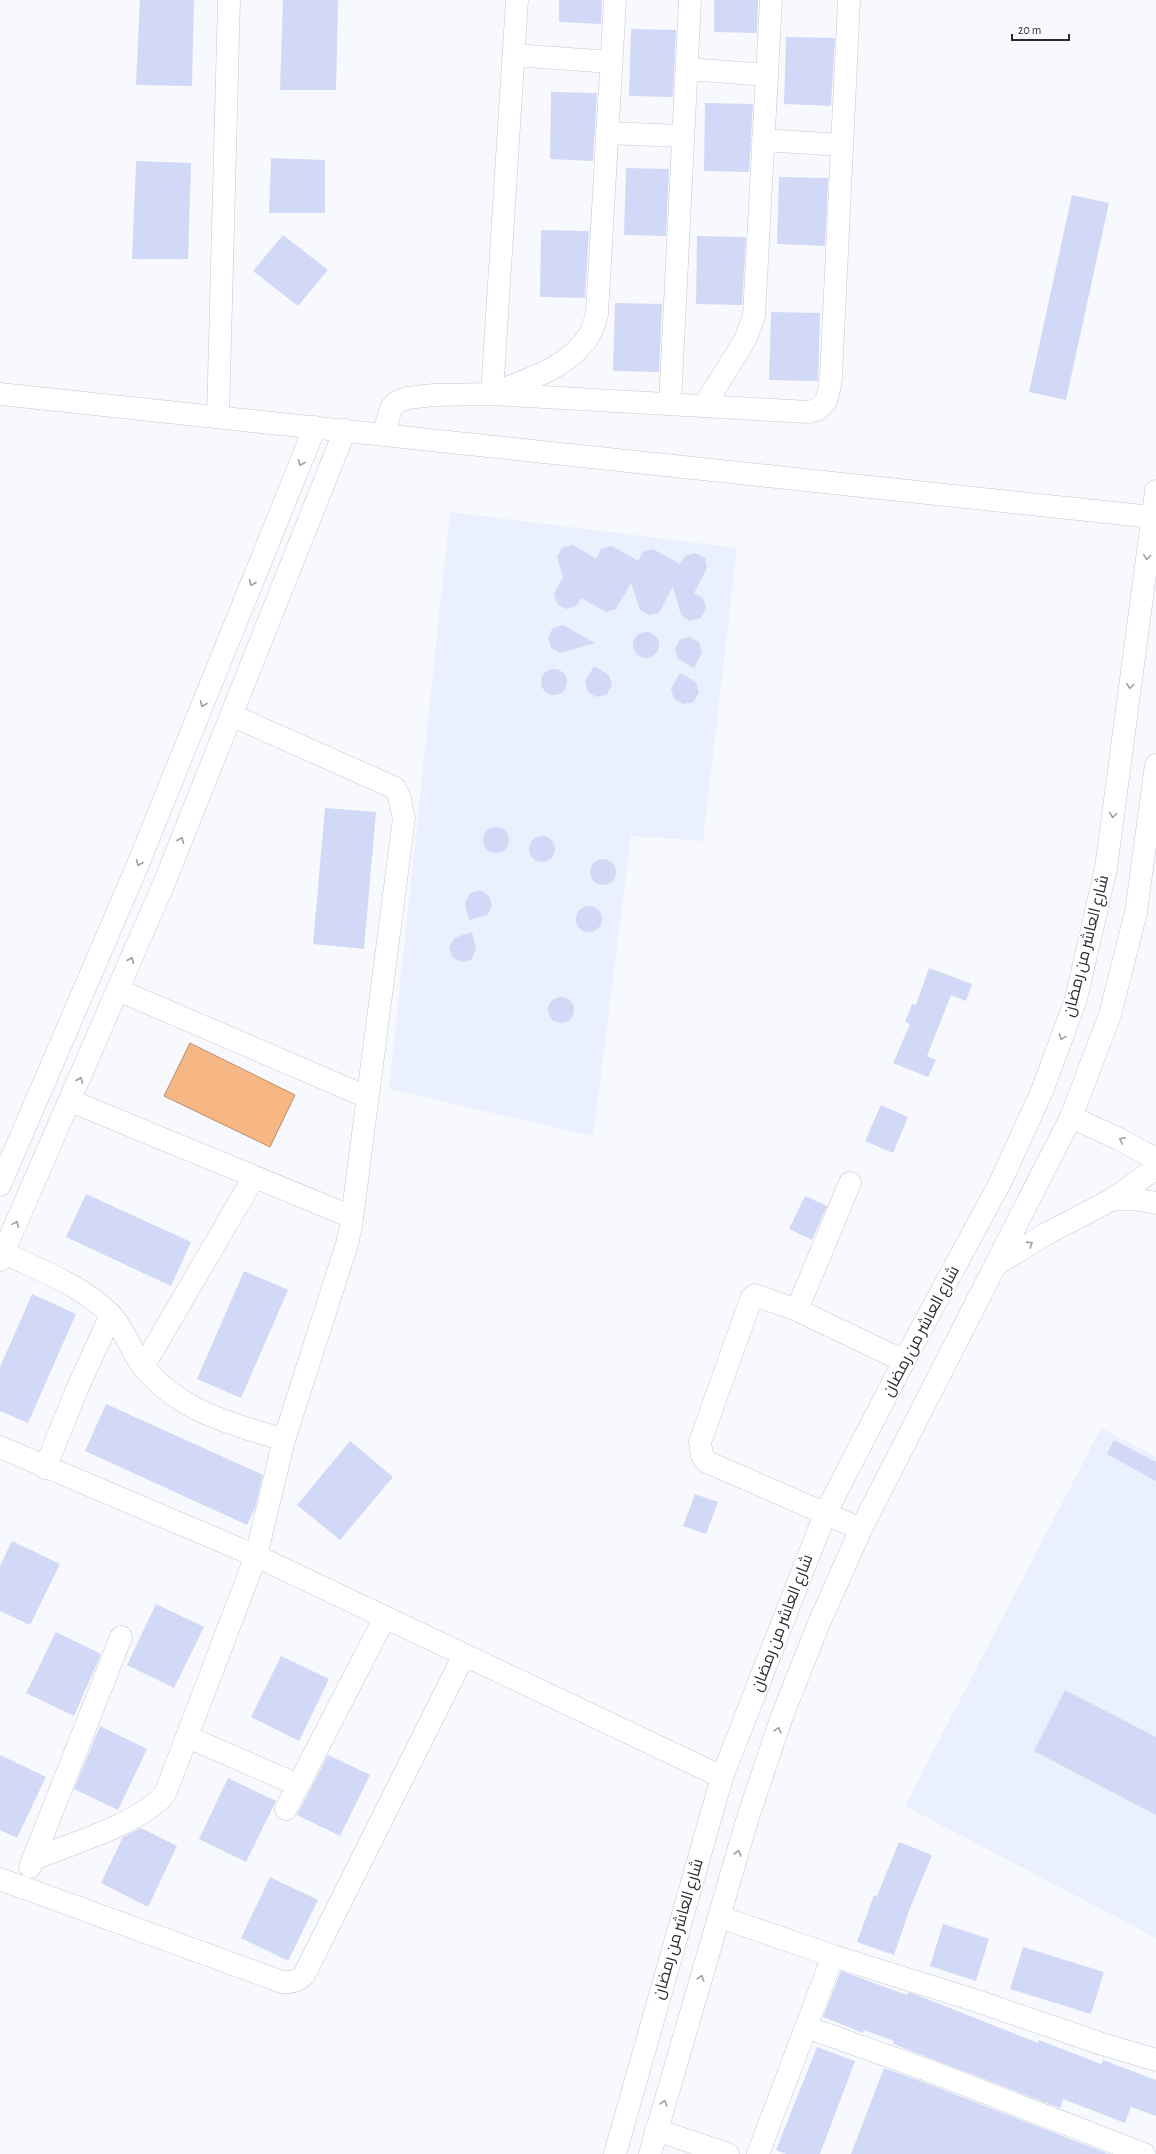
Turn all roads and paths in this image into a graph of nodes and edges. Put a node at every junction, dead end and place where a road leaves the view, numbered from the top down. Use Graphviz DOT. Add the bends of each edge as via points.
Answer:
graph roads {
  1 [pos="229,0"];
  2 [pos="517,0"];
  3 [pos="615,0"];
  4 [pos="690,0"];
  5 [pos="771,0"];
  6 [pos="849,0"];
  7 [pos="514,55"];
  8 [pos="611,62"];
  9 [pos="687,69"];
  10 [pos="767,75"];
  11 [pos="607,134"];
  12 [pos="682,136"];
  13 [pos="763,140"];
  14 [pos="842,145"];
  15 [pos="0,394"];
  16 [pos="492,394"];
  17 [pos="670,404"];
  18 [pos="704,406"];
  19 [pos="218,417"];
  20 [pos="315,427"];
  21 [pos="345,430"];
  22 [pos="384,433"];
  23 [pos="1156,491"];
  24 [pos="1152,517"];
  25 [pos="231,715"];
  26 [pos="1156,765"];
  27 [pos="118,990"];
  28 [pos="367,1097"];
  29 [pos="71,1101"];
  30 [pos="1072,1117"];
  31 [pos="1156,1159"];
  32 [pos="1156,1168"];
  33 [pos="254,1177"];
  34 [pos="850,1183"];
  35 [pos="0,1184"];
  36 [pos="1113,1199"];
  37 [pos="1156,1203"];
  38 [pos="352,1217"];
  39 [pos="1,1254"];
  40 [pos="997,1264"];
  41 [pos="797,1310"];
  42 [pos="111,1315"];
  43 [pos="904,1361"];
  44 [pos="143,1367"];
  45 [pos="284,1440"];
  46 [pos="0,1447"];
  47 [pos="45,1468"];
  48 [pos="824,1514"];
  49 [pos="861,1529"];
  50 [pos="256,1556"];
  51 [pos="385,1617"];
  52 [pos="122,1637"];
  53 [pos="464,1654"];
  54 [pos="188,1736"];
  55 [pos="722,1777"];
  56 [pos="298,1785"];
  57 [pos="286,1809"];
  58 [pos="33,1859"];
  59 [pos="0,1878"];
  60 [pos="22,1887"];
  61 [pos="720,1917"];
  62 [pos="833,1956"];
  63 [pos="806,2027"];
  64 [pos="1156,2060"];
  65 [pos="656,2130"];
  66 [pos="615,2154"];
  67 [pos="650,2154"];
  68 [pos="728,2154"];
  69 [pos="758,2154"];
  70 [pos="1144,2154"];
  1 -- 19 [label="street"];
  2 -- 7 [label="street"];
  3 -- 8 [label="street"];
  4 -- 9 [label="street"];
  5 -- 10 [label="street"];
  6 -- 14 [label="street"];
  7 -- 8 [label="street"];
  7 -- 16 [label="street"];
  8 -- 11 [label="street"];
  9 -- 10 [label="street"];
  9 -- 12 [label="street"];
  10 -- 13 [label="street"];
  11 -- 12 [label="street"];
  11 -- 16 [label="street" via="597,314 591,333 581,348 560,365"];
  12 -- 17 [label="street"];
  13 -- 14 [label="street"];
  13 -- 18 [label="street" via="754,316 742,347"];
  14 -- 18 [label="street" via="829,396 820,408 808,412"];
  15 -- 19 [label="street"];
  16 -- 17 [label="street"];
  16 -- 22 [label="street" via="407,398 391,408"];
  17 -- 18 [label="street"];
  19 -- 20 [label="street"];
  20 -- 21 [label="street"];
  20 -- 35 [label="street, one-way" via="136,869"];
  21 -- 22 [label="street"];
  21 -- 25 [label="street"];
  22 -- 24 [label="street"];
  23 -- 24 [label="street, شارع العاشر من رمضان"];
  24 -- 43 [label="street, شارع العاشر من رمضان, one-way" via="1106,868 1076,999 1042,1091 1001,1181"];
  27 -- 25 [label="street, one-way" via="165,881"];
  25 -- 28 [label="street" via="383,782 395,788 399,796 404,818"];
  26 -- 30 [label="street" via="1136,912 1110,1015"];
  27 -- 28 [label="street"];
  29 -- 27 [label="street, one-way"];
  28 -- 38 [label="street"];
  29 -- 33 [label="street"];
  39 -- 29 [label="street, one-way"];
  31 -- 30 [label="street, one-way" via="1119,1138"];
  30 -- 40 [label="street"];
  32 -- 36 [label="street"];
  33 -- 38 [label="street"];
  33 -- 44 [label="street"];
  34 -- 41 [label="street"];
  36 -- 37 [label="street"];
  40 -- 36 [label="street, one-way" via="1046,1234"];
  38 -- 45 [label="street" via="347,1244"];
  39 -- 42 [label="street" via="89,1296"];
  40 -- 49 [label="street"];
  41 -- 43 [label="street"];
  41 -- 48 [label="street" via="760,1296 755,1295 751,1298 700,1448 707,1462"];
  42 -- 44 [label="street"];
  42 -- 47 [label="street" via="76,1389"];
  43 -- 48 [label="street, شارع العاشر من رمضان"];
  44 -- 45 [label="street" via="171,1394 197,1410 217,1420"];
  45 -- 50 [label="street"];
  46 -- 47 [label="street"];
  47 -- 50 [label="street"];
  48 -- 49 [label="street"];
  48 -- 55 [label="street, شارع العاشر من رمضان"];
  61 -- 49 [label="street, one-way" via="748,1817 781,1719 819,1623"];
  50 -- 51 [label="street"];
  50 -- 54 [label="street"];
  51 -- 53 [label="street"];
  51 -- 56 [label="street"];
  52 -- 58 [label="street"];
  53 -- 55 [label="street"];
  53 -- 60 [label="street" via="300,1979 282,1982"];
  54 -- 56 [label="street"];
  54 -- 58 [label="street" via="173,1778 157,1803 137,1817"];
  55 -- 66 [label="street, شارع العاشر من رمضان"];
  56 -- 57 [label="street"];
  58 -- 60 [label="street"];
  59 -- 60 [label="street"];
  61 -- 62 [label="street"];
  65 -- 61 [label="street, one-way"];
  62 -- 63 [label="street"];
  62 -- 64 [label="street"];
  63 -- 69 [label="street"];
  63 -- 70 [label="street" via="927,2070"];
  65 -- 67 [label="street"];
  65 -- 68 [label="street"];
}
